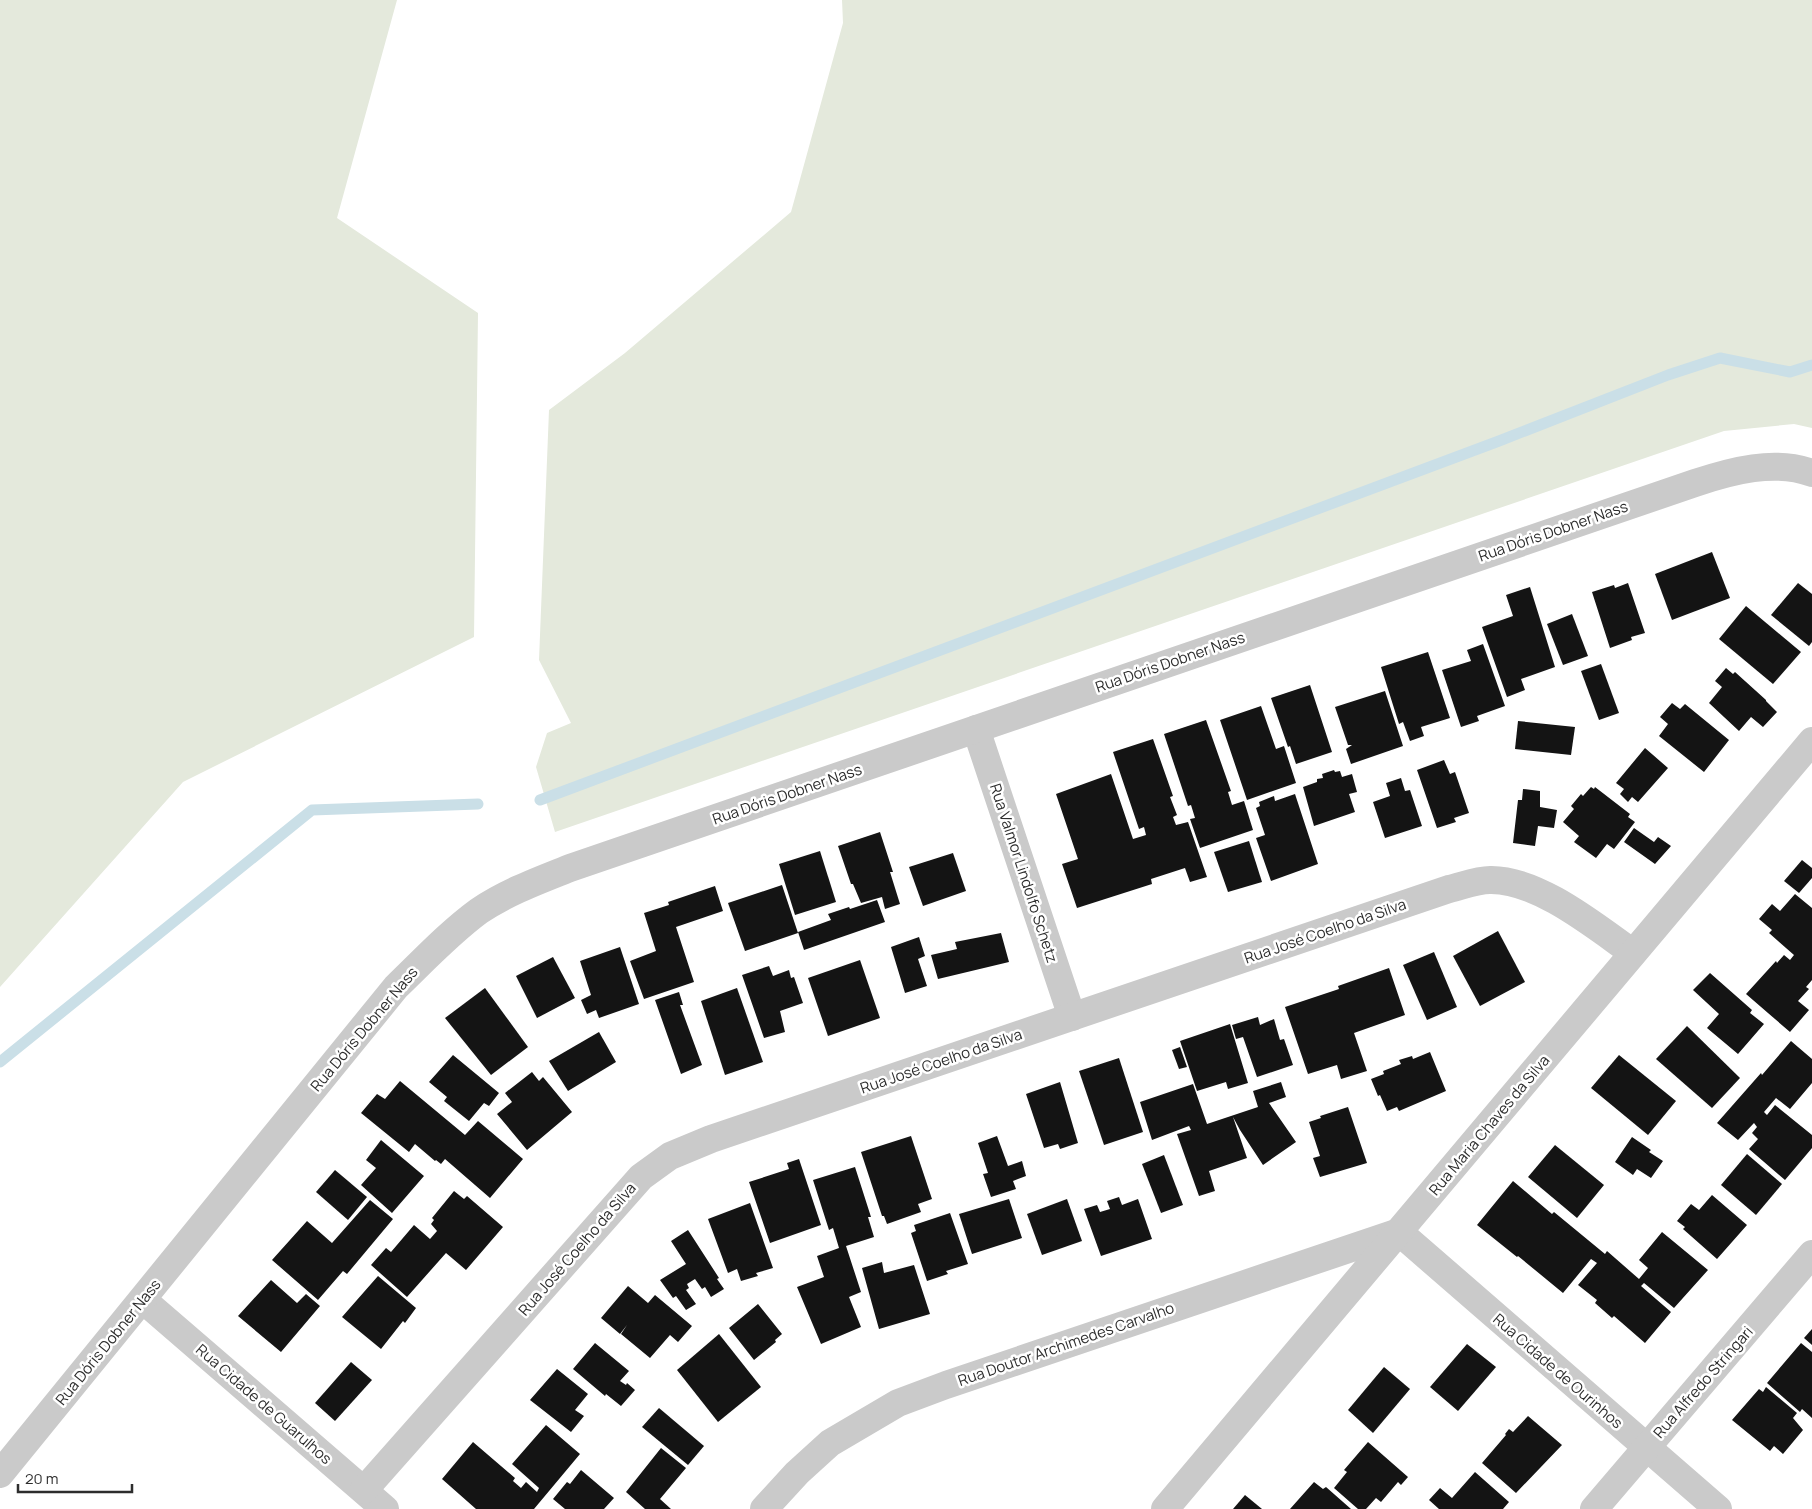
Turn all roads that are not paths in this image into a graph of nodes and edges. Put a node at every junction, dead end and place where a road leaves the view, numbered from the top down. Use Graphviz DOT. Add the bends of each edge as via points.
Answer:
graph roads {
  1 [pos="1807,471"];
  2 [pos="976,729"];
  3 [pos="1812,741"];
  4 [pos="1633,953"];
  5 [pos="1072,1017"];
  6 [pos="1399,1232"];
  7 [pos="1812,1254"];
  8 [pos="143,1300"];
  9 [pos="1647,1447"];
  10 [pos="0,1474"];
  11 [pos="364,1490"];
  12 [pos="386,1509"];
  13 [pos="764,1509"];
  14 [pos="1165,1509"];
  15 [pos="1594,1509"];
  16 [pos="1718,1509"];
  1 -- 2 [label="street, Rua Dóris Dobner Nass" via="1762,467 1728,472"];
  2 -- 5 [label="street, Rua Valmor Lindolfo Schetz"];
  2 -- 8 [label="street, Rua Dóris Dobner Nass" via="570,868 480,910 440,943 396,987"];
  3 -- 4 [label="street, Rua Maria Chaves da Silva"];
  4 -- 5 [label="street, Rua José Coelho da Silva" via="1549,897 1518,884 1490,880 1449,889"];
  4 -- 6 [label="street, Rua Maria Chaves da Silva"];
  5 -- 11 [label="street, Rua José Coelho da Silva" via="711,1139 670,1156 641,1176"];
  6 -- 9 [label="street, Rua Cidade de Ourinhos"];
  6 -- 13 [label="street, Rua Doutor Archimedes Carvalho" via="898,1403 830,1443 796,1473"];
  6 -- 14 [label="street, Rua Maria Chaves da Silva"];
  7 -- 9 [label="street, Rua Alfredo Stringari"];
  8 -- 10 [label="street, Rua Dóris Dobner Nass"];
  8 -- 11 [label="street, Rua Cidade de Guarulhos"];
  9 -- 15 [label="street, Rua Alfredo Stringari"];
  9 -- 16 [label="street, Rua Cidade de Ourinhos"];
  11 -- 12 [label="street, Rua Cidade de Guarulhos"];
}
